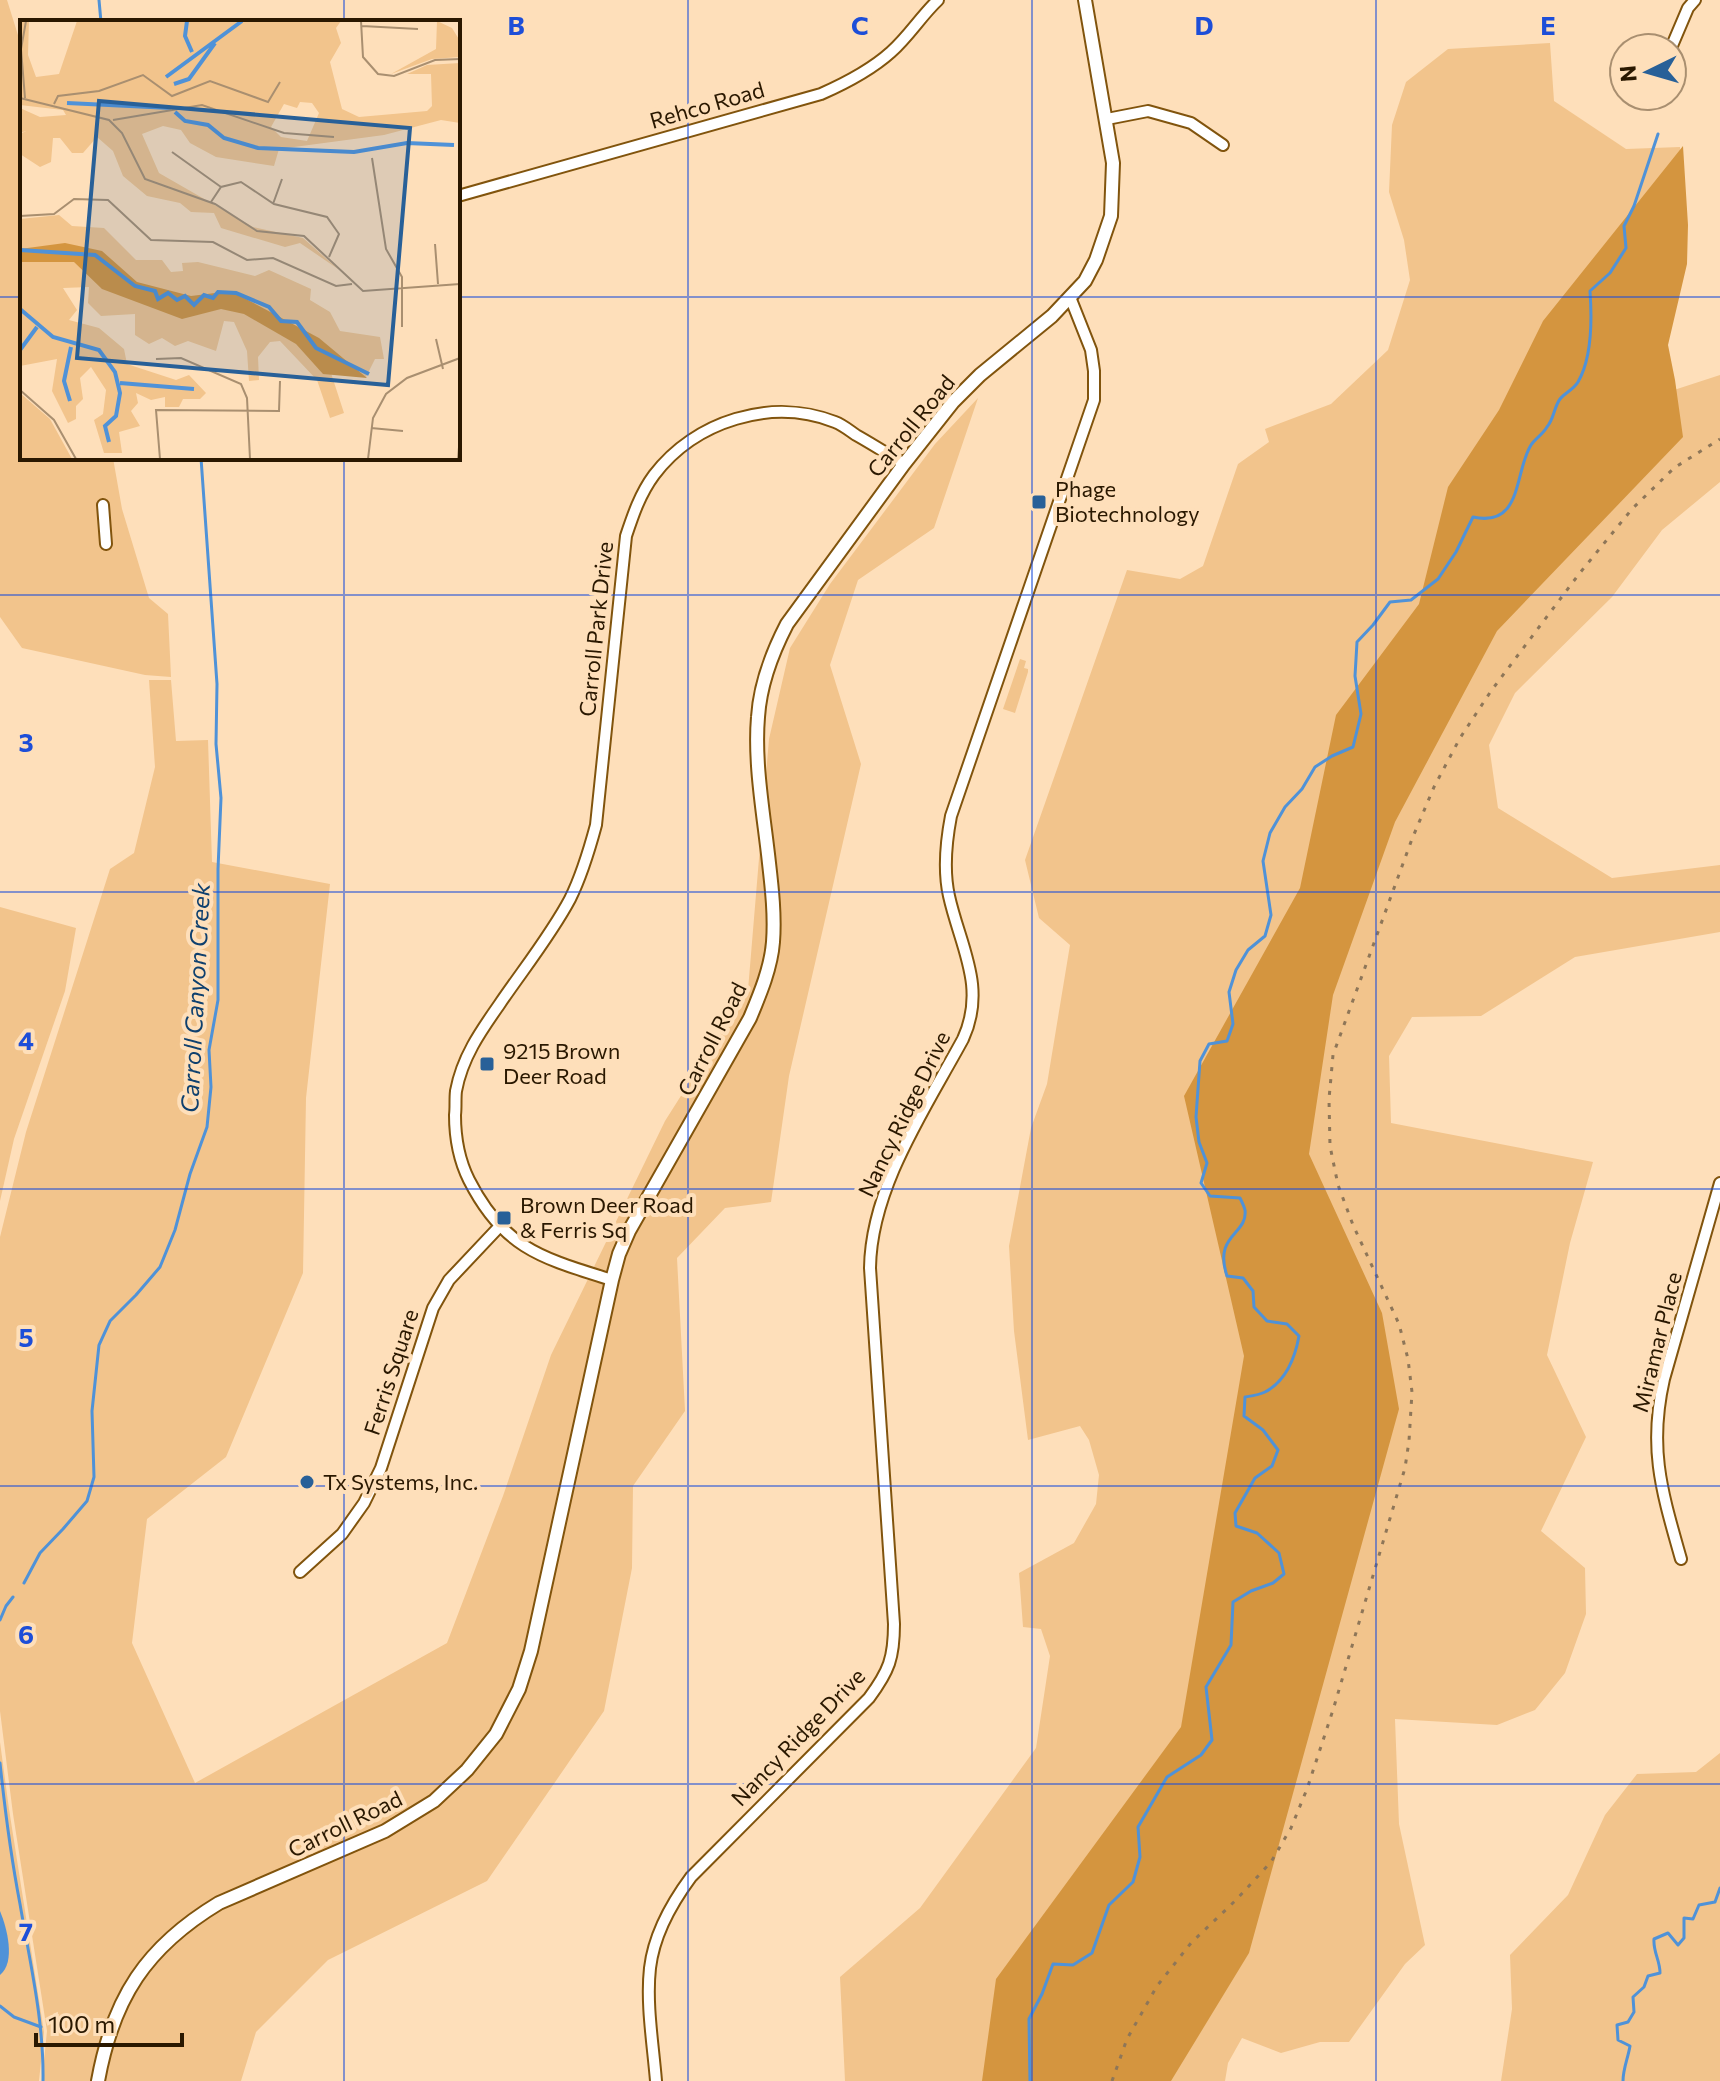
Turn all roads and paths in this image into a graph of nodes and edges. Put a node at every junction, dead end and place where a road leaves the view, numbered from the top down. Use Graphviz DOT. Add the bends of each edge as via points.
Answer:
graph roads {
  1 [pos="938,0"];
  2 [pos="1085,0"];
  3 [pos="1695,0"];
  4 [pos="1678,32"];
  5 [pos="1107,119"];
  6 [pos="1223,145"];
  7 [pos="460,195"];
  8 [pos="1070,297"];
  9 [pos="904,464"];
  10 [pos="103,505"];
  11 [pos="106,544"];
  12 [pos="1720,1183"];
  13 [pos="499,1227"];
  14 [pos="612,1280"];
  15 [pos="1681,1559"];
  16 [pos="300,1572"];
  17 [pos="98,2081"];
  18 [pos="656,2081"];
  1 -- 7 [label="street, Rehco Road" via="891,52 821,94"];
  2 -- 5 [label="main road, Carroll Road"];
  3 -- 4 [label="street"];
  5 -- 6 [label="street" via="1148,111 1191,123"];
  5 -- 8 [label="main road, Carroll Road" via="1113,163 1111,216 1096,260"];
  8 -- 9 [label="main road, Carroll Road" via="953,402"];
  8 -- 18 [label="street, Nancy Ridge Drive" via="1091,350 1094,400 946,839 948,894 972,972 968,1028 884,1189 870,1247 892,1657 869,1698 702,1865 673,1901 650,1966"];
  9 -- 13 [label="street, Carroll Park Drive" via="836,422 793,412 746,416 679,448 638,502 626,536 596,825 587,863 569,901 475,1040 456,1093 455,1133 463,1167"];
  9 -- 14 [label="main road, Carroll Road" via="778,641 758,717 774,907 770,960 750,1018 629,1231"];
  10 -- 11 [label="street"];
  12 -- 15 [label="street, Miramar Place" via="1659,1405 1658,1468"];
  13 -- 14 [label="street" via="552,1261"];
  13 -- 16 [label="street, Ferris Square" via="449,1280 433,1308 381,1468 364,1503 342,1534"];
  14 -- 17 [label="main road, Carroll Road" via="531,1651 496,1734 434,1801 385,1831 219,1903 168,1939 119,2006"];
}
